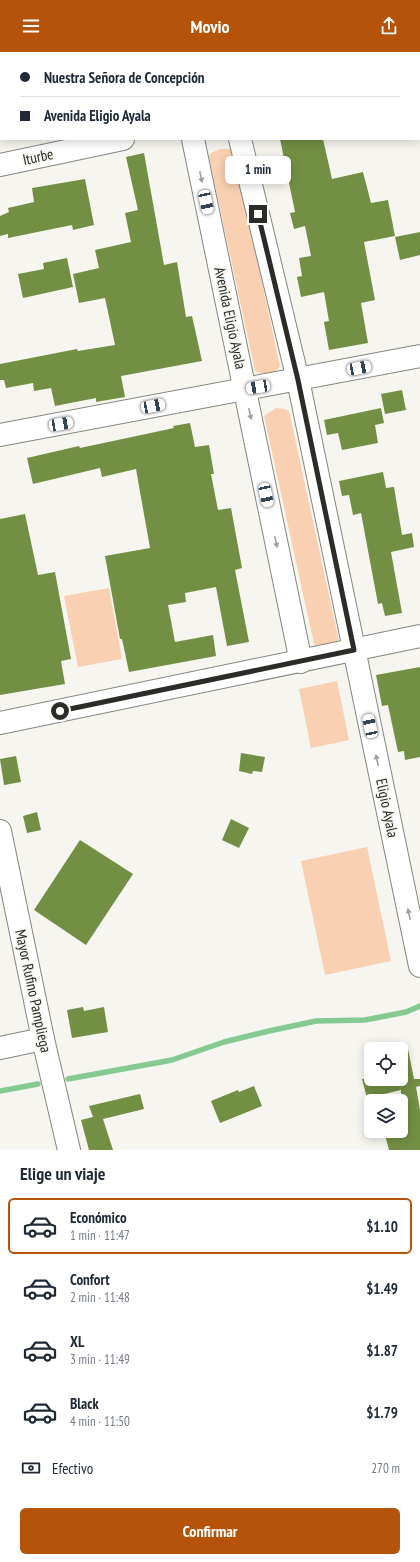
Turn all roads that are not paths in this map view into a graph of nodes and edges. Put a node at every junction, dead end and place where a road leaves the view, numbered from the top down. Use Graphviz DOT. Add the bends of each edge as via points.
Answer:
graph roads {
  1 [pos="118,140"];
  2 [pos="193,140"];
  3 [pos="240,140"];
  4 [pos="0,165"];
  5 [pos="420,356"];
  6 [pos="298,380"];
  7 [pos="244,389"];
  8 [pos="0,435"];
  9 [pos="420,636"];
  10 [pos="354,650"];
  11 [pos="301,662"];
  12 [pos="0,723"];
  13 [pos="0,831"];
  14 [pos="420,966"];
  15 [pos="43,1039"];
  16 [pos="0,1048"];
  17 [pos="69,1150"];
  1 -- 4 [label="street, Iturbe"];
  2 -- 7 [label="street, Avenida Eligio Ayala, one-way"];
  3 -- 6 [label="street"];
  5 -- 6 [label="street"];
  6 -- 7 [label="street"];
  6 -- 10 [label="street"];
  7 -- 8 [label="street"];
  7 -- 11 [label="street, Avenida Eligio Ayala, one-way"];
  9 -- 10 [label="street"];
  10 -- 11 [label="street"];
  14 -- 10 [label="street, Eligio Ayala, one-way"];
  11 -- 12 [label="street"];
  13 -- 15 [label="street, Mayor Rufino Pampliega"];
  15 -- 16 [label="street"];
  15 -- 17 [label="street, Mayor Rufino Pampliega"];
}
